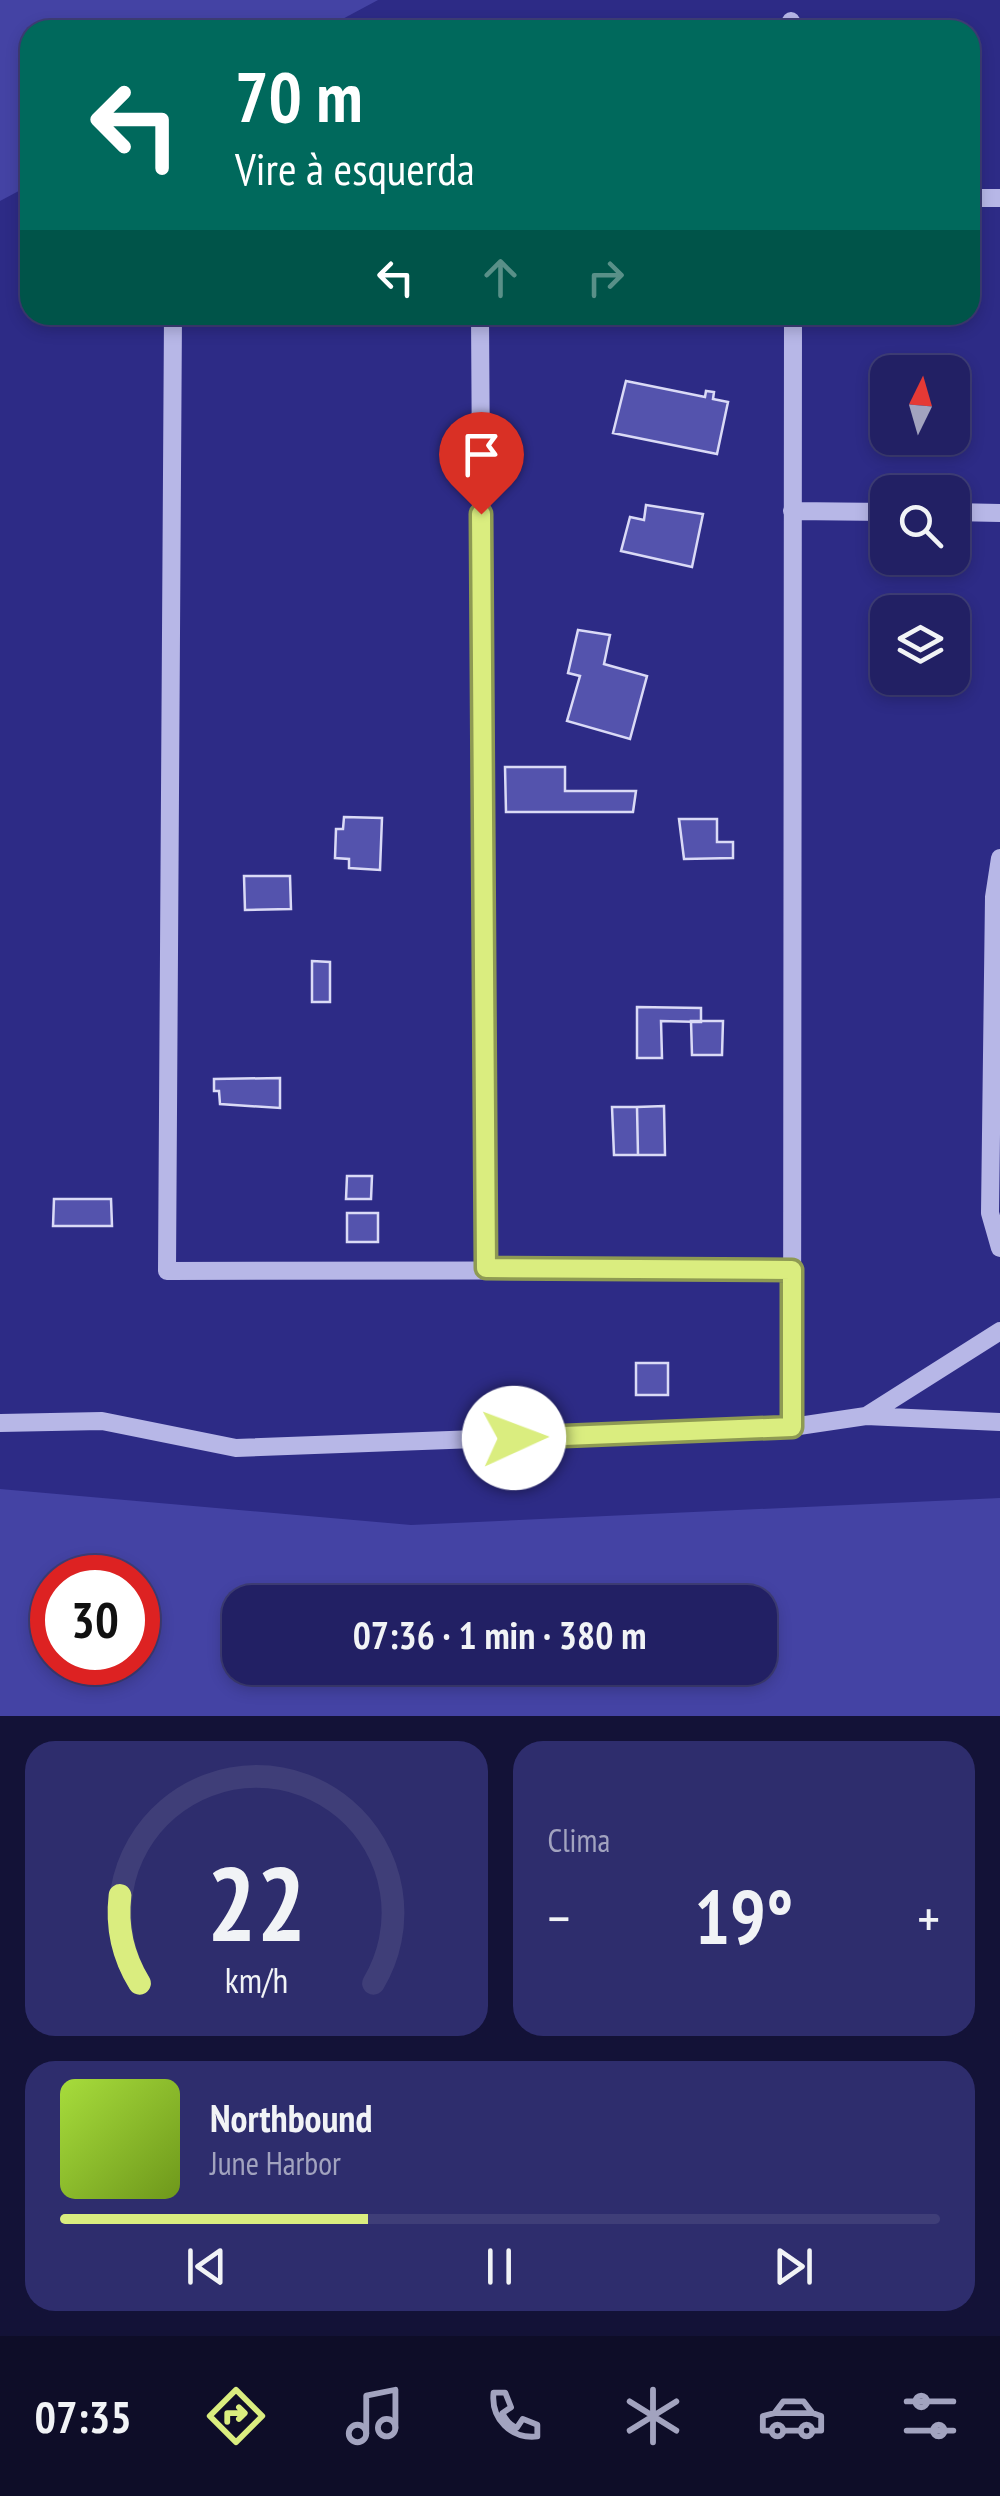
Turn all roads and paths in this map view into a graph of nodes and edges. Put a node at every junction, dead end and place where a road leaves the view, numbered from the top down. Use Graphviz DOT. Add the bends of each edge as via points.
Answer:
graph roads {
  1 [pos="173,325"];
  2 [pos="480,325"];
  3 [pos="793,325"];
  4 [pos="792,511"];
  5 [pos="870,512"];
  6 [pos="970,512"];
  7 [pos="1000,513"];
  8 [pos="1000,858"];
  9 [pos="1000,1248"];
  10 [pos="486,1268"];
  11 [pos="792,1270"];
  12 [pos="1000,1331"];
  13 [pos="866,1416"];
  14 [pos="1000,1422"];
  15 [pos="0,1424"];
  16 [pos="792,1427"];
  1 -- 10 [label="street" via="167,1271"];
  2 -- 10 [label="street"];
  3 -- 4 [label="street"];
  4 -- 5 [label="street"];
  4 -- 11 [label="street"];
  6 -- 7 [label="street"];
  8 -- 9 [label="street" via="990,1213"];
  10 -- 11 [label="street"];
  11 -- 16 [label="street"];
  12 -- 13 [label="street"];
  13 -- 14 [label="street"];
  13 -- 16 [label="street"];
  15 -- 16 [label="street" via="102,1421 236,1448"];
}
